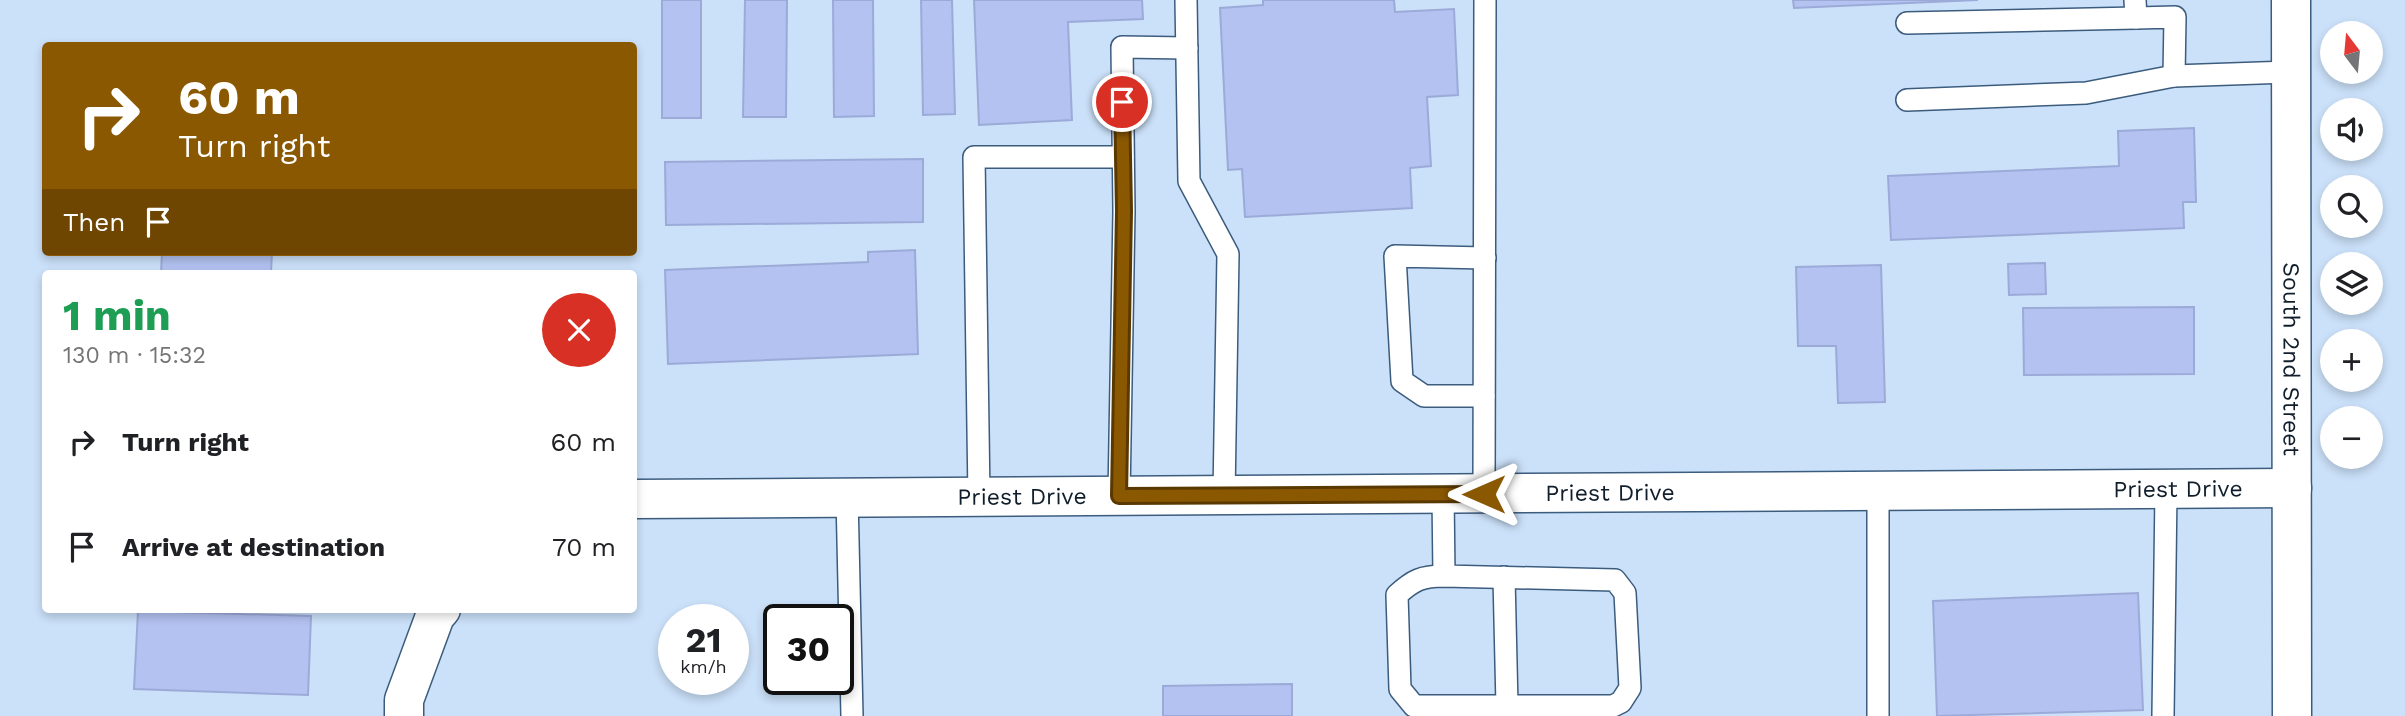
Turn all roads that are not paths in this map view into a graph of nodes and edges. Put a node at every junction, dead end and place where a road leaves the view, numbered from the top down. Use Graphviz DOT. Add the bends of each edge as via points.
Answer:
graph roads {
  1 [pos="1186,0"];
  2 [pos="1485,0"];
  3 [pos="2291,0"];
  4 [pos="2136,9"];
  5 [pos="2043,11"];
  6 [pos="1908,23"];
  7 [pos="1187,48"];
  8 [pos="2291,72"];
  9 [pos="2174,76"];
  10 [pos="1907,100"];
  11 [pos="1123,157"];
  12 [pos="1485,258"];
  13 [pos="1484,397"];
  14 [pos="2292,488"];
  15 [pos="1878,491"];
  16 [pos="2166,491"];
  17 [pos="1443,494"];
  18 [pos="1484,494"];
  19 [pos="1224,495"];
  20 [pos="1119,496"];
  21 [pos="847,497"];
  22 [pos="979,497"];
  23 [pos="637,499"];
  24 [pos="1444,576"];
  25 [pos="1504,577"];
  26 [pos="437,613"];
  27 [pos="1507,706"];
  28 [pos="404,716"];
  29 [pos="852,716"];
  30 [pos="1878,716"];
  31 [pos="2163,716"];
  32 [pos="2292,716"];
  1 -- 7 [label="lane"];
  2 -- 12 [label="lane"];
  3 -- 8 [label="street, South 2nd Street"];
  4 -- 5 [label="lane"];
  4 -- 9 [label="lane" via="2175,17"];
  5 -- 6 [label="lane"];
  7 -- 11 [label="lane" via="1122,47"];
  7 -- 19 [label="lane" via="1189,181 1228,254"];
  8 -- 9 [label="lane"];
  8 -- 14 [label="street, South 2nd Street"];
  9 -- 10 [label="lane" via="2086,93"];
  11 -- 20 [label="lane"];
  11 -- 22 [label="lane" via="974,156"];
  12 -- 13 [label="lane"];
  12 -- 13 [label="lane" via="1395,256 1402,381 1424,396"];
  13 -- 18 [label="lane"];
  14 -- 16 [label="street, Priest Drive"];
  14 -- 32 [label="street, South 2nd Street"];
  15 -- 16 [label="street, Priest Drive"];
  15 -- 18 [label="street, Priest Drive"];
  15 -- 30 [label="lane"];
  16 -- 31 [label="lane"];
  17 -- 18 [label="street, Priest Drive"];
  17 -- 19 [label="street, Priest Drive"];
  17 -- 24 [label="lane"];
  19 -- 20 [label="street, Priest Drive"];
  20 -- 22 [label="street, Priest Drive"];
  21 -- 22 [label="street, Priest Drive"];
  21 -- 23 [label="street, Priest Drive"];
  21 -- 29 [label="lane"];
  24 -- 25 [label="lane"];
  24 -- 27 [label="lane" via="1413,580 1397,595 1400,689 1414,706"];
  25 -- 27 [label="lane"];
  25 -- 27 [label="lane" via="1615,580 1622,585 1630,688 1613,706"];
  26 -- 28 [label="street" via="404,700"];
}
